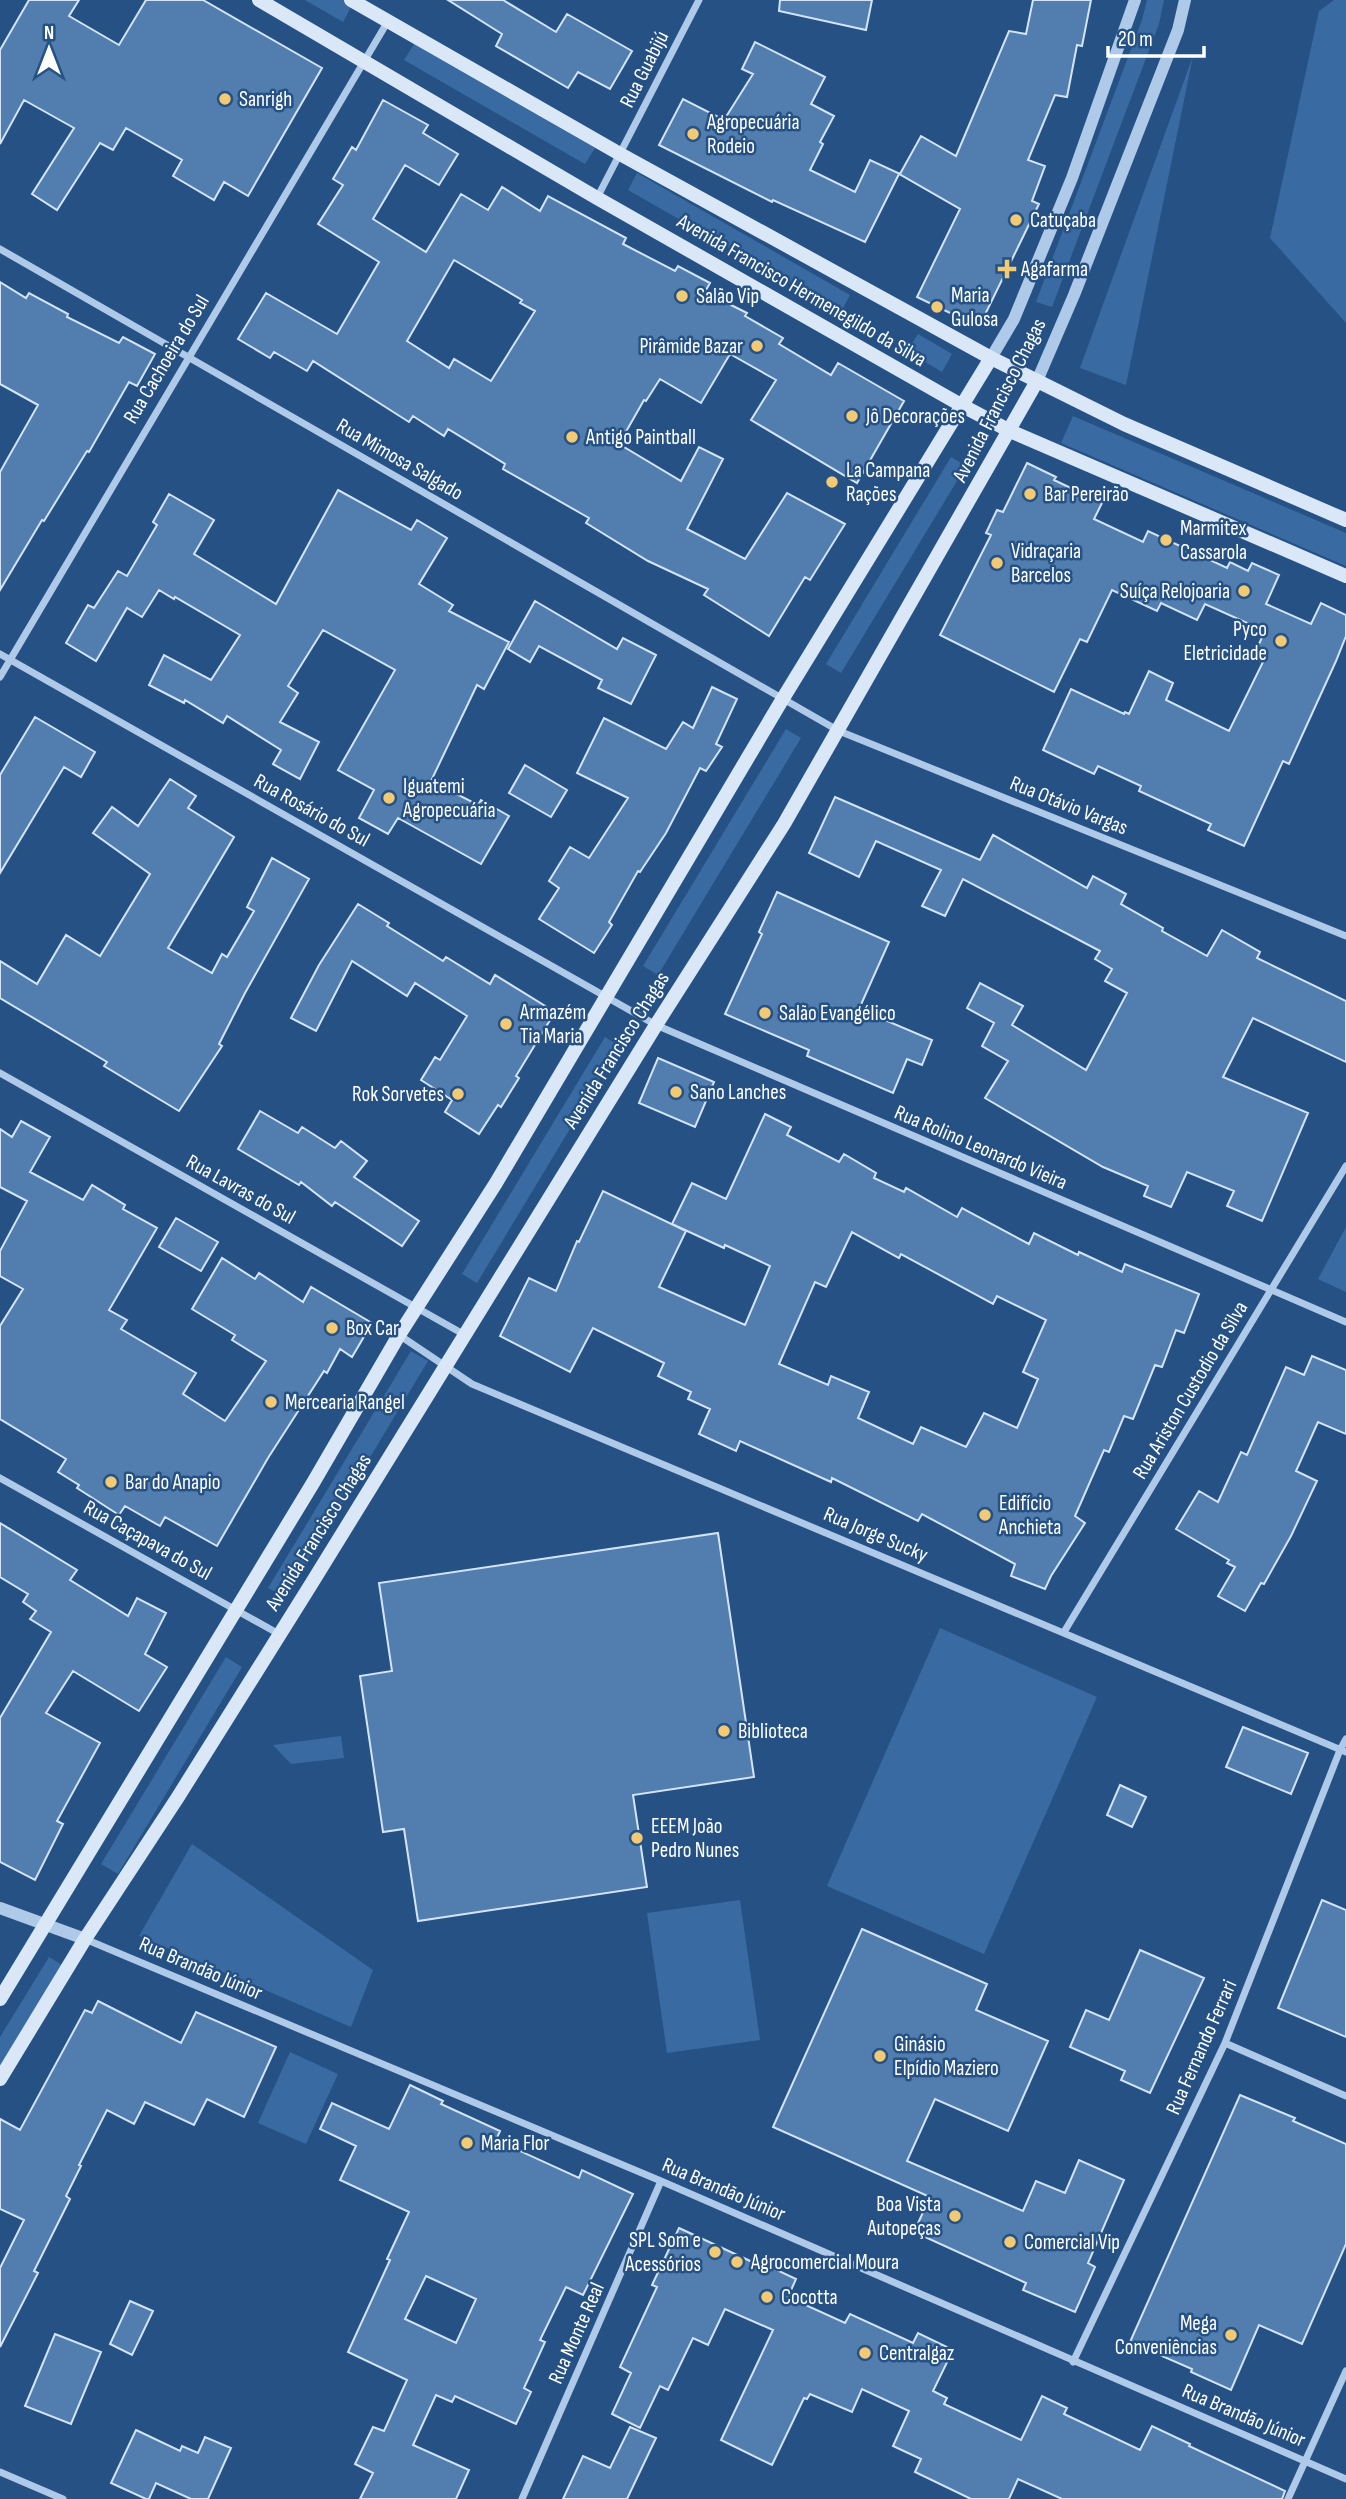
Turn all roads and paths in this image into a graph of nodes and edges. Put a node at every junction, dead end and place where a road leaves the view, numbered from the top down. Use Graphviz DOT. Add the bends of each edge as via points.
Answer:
graph roads {
  1 [pos="259,0"];
  2 [pos="351,0"];
  3 [pos="699,0"];
  4 [pos="1135,0"];
  5 [pos="1185,0"];
  6 [pos="388,21"];
  7 [pos="365,60"];
  8 [pos="620,154"];
  9 [pos="597,198"];
  10 [pos="0,249"];
  11 [pos="188,356"];
  12 [pos="991,358"];
  13 [pos="1037,381"];
  14 [pos="961,405"];
  15 [pos="1010,431"];
  16 [pos="1346,520"];
  17 [pos="1346,576"];
  18 [pos="0,654"];
  19 [pos="10,660"];
  20 [pos="0,677"];
  21 [pos="782,700"];
  22 [pos="839,732"];
  23 [pos="1346,936"];
  24 [pos="607,997"];
  25 [pos="656,1025"];
  26 [pos="0,1073"];
  27 [pos="1346,1166"];
  28 [pos="1270,1291"];
  29 [pos="417,1309"];
  30 [pos="1346,1322"];
  31 [pos="399,1335"];
  32 [pos="465,1335"];
  33 [pos="445,1367"];
  34 [pos="0,1478"];
  35 [pos="236,1609"];
  36 [pos="1064,1632"];
  37 [pos="279,1634"];
  38 [pos="1346,1739"];
  39 [pos="1343,1751"];
  40 [pos="0,1908"];
  41 [pos="43,1925"];
  42 [pos="85,1938"];
  43 [pos="0,1999"];
  44 [pos="1225,2043"];
  45 [pos="0,2079"];
  46 [pos="1346,2096"];
  47 [pos="661,2181"];
  48 [pos="1073,2362"];
  49 [pos="1346,2371"];
  50 [pos="1305,2461"];
  51 [pos="0,2472"];
  52 [pos="1346,2479"];
  53 [pos="63,2499"];
  54 [pos="522,2499"];
  55 [pos="1288,2499"];
  1 -- 7 [label="main road, Avenida Francisco Hermenegildo da Silva"];
  2 -- 6 [label="main road, Avenida Francisco Hermenegildo da Silva"];
  3 -- 8 [label="street, Rua Guabijú"];
  4 -- 12 [label="street, Avenida Francisco Chagas" via="1072,178 1014,319"];
  5 -- 13 [label="street, Avenida Francisco Chagas" via="1178,30"];
  6 -- 7 [label="street, Rua Cachoeira do Sul"];
  6 -- 8 [label="main road, Avenida Francisco Hermenegildo da Silva"];
  7 -- 9 [label="main road, Avenida Francisco Hermenegildo da Silva"];
  7 -- 11 [label="street, Rua Cachoeira do Sul"];
  8 -- 9 [label="street, Rua Guabijú"];
  8 -- 12 [label="main road, Avenida Francisco Hermenegildo da Silva"];
  9 -- 14 [label="main road, Avenida Francisco Hermenegildo da Silva"];
  10 -- 11 [label="street, Rua Mimosa Salgado"];
  11 -- 19 [label="street, Rua Cachoeira do Sul"];
  11 -- 21 [label="street, Rua Mimosa Salgado"];
  12 -- 13 [label="main road, Avenida Francisco Hermenegildo da Silva"];
  12 -- 14 [label="main road, Avenida Francisco Chagas"];
  13 -- 15 [label="main road, Avenida Francisco Chagas"];
  13 -- 16 [label="main road, Avenida Francisco Hermenegildo da Silva" via="1124,424"];
  14 -- 15 [label="main road, Avenida Francisco Hermenegildo da Silva"];
  14 -- 21 [label="main road, Avenida Francisco Chagas"];
  15 -- 17 [label="main road, Avenida Francisco Hermenegildo da Silva"];
  15 -- 22 [label="main road, Avenida Francisco Chagas"];
  18 -- 19 [label="street, Rua Rosário do Sul"];
  19 -- 20 [label="street, Rua Cachoeira do Sul"];
  19 -- 24 [label="street, Rua Rosário do Sul"];
  21 -- 22 [label="street, Rua Otávio Vargas"];
  21 -- 24 [label="main road, Avenida Francisco Chagas"];
  22 -- 23 [label="street, Rua Otávio Vargas"];
  22 -- 25 [label="main road, Avenida Francisco Chagas"];
  24 -- 25 [label="street, Rua Rolino Leonardo Vieira"];
  24 -- 29 [label="main road, Avenida Francisco Chagas"];
  25 -- 28 [label="street, Rua Rolino Leonardo Vieira"];
  25 -- 32 [label="main road, Avenida Francisco Chagas"];
  26 -- 29 [label="street, Rua Lavras do Sul"];
  27 -- 28 [label="street, Rua Ariston Custodio da Silva"];
  28 -- 30 [label="street, Rua Rolino Leonardo Vieira"];
  28 -- 36 [label="street, Rua Ariston Custodio da Silva"];
  29 -- 31 [label="main road, Avenida Francisco Chagas"];
  29 -- 32 [label="street, Rua Lavras do Sul"];
  31 -- 33 [label="street, Rua Jorge Sucky"];
  31 -- 35 [label="main road, Avenida Francisco Chagas"];
  32 -- 33 [label="main road, Avenida Francisco Chagas"];
  33 -- 36 [label="street, Rua Jorge Sucky" via="471,1384"];
  33 -- 37 [label="main road, Avenida Francisco Chagas"];
  34 -- 35 [label="street, Rua Caçapava do Sul"];
  35 -- 37 [label="street, Rua Caçapava do Sul"];
  35 -- 41 [label="main road, Avenida Francisco Chagas"];
  36 -- 39 [label="street, Rua Jorge Sucky"];
  37 -- 42 [label="main road, Avenida Francisco Chagas"];
  38 -- 39 [label="street, Rua Fernando Ferrari"];
  39 -- 44 [label="street, Rua Fernando Ferrari"];
  40 -- 41 [label="street"];
  41 -- 42 [label="street"];
  41 -- 43 [label="main road, Avenida Francisco Chagas"];
  42 -- 45 [label="main road, Avenida Francisco Chagas"];
  42 -- 47 [label="street, Rua Brandão Júnior"];
  44 -- 46 [label="street"];
  44 -- 48 [label="street, Rua Fernando Ferrari"];
  47 -- 48 [label="street, Rua Brandão Júnior"];
  47 -- 54 [label="street, Rua Monte Real"];
  48 -- 50 [label="street, Rua Brandão Júnior"];
  49 -- 50 [label="street"];
  50 -- 52 [label="street, Rua Brandão Júnior"];
  50 -- 55 [label="street"];
  51 -- 53 [label="street"];
}
